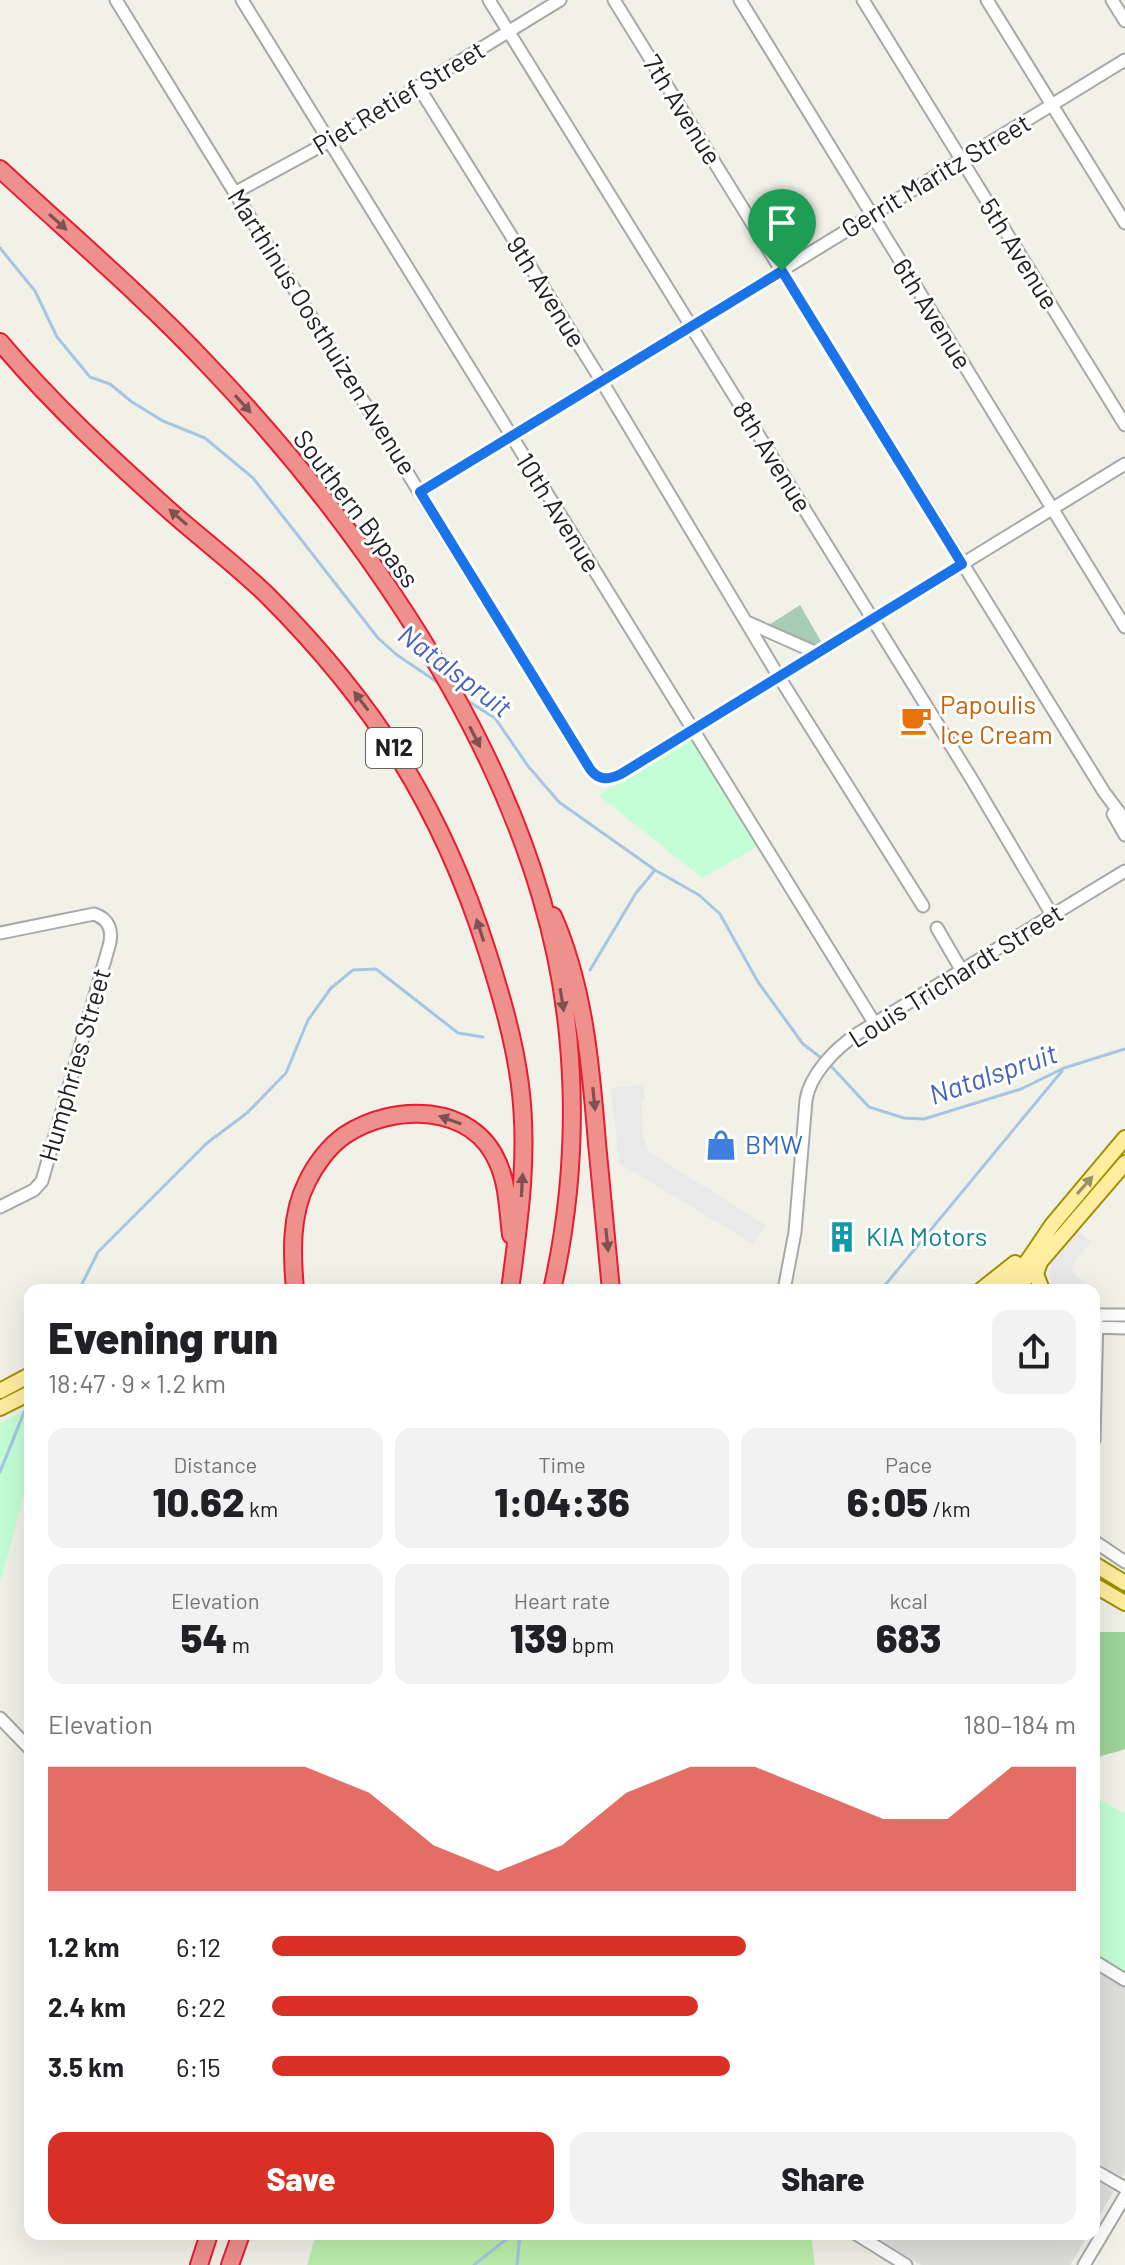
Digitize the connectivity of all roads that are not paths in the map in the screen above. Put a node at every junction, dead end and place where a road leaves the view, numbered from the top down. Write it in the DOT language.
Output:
graph roads {
  1 [pos="116,0"];
  2 [pos="242,0"];
  3 [pos="489,0"];
  4 [pos="560,0"];
  5 [pos="614,0"];
  6 [pos="740,0"];
  7 [pos="863,0"];
  8 [pos="987,0"];
  9 [pos="1112,0"];
  10 [pos="1125,21"];
  11 [pos="507,32"];
  12 [pos="1125,60"];
  13 [pos="418,86"];
  14 [pos="1052,105"];
  15 [pos="330,141"];
  16 [pos="961,161"];
  17 [pos="0,169"];
  18 [pos="236,192"];
  19 [pos="871,215"];
  20 [pos="1125,223"];
  21 [pos="782,271"];
  22 [pos="690,325"];
  23 [pos="0,342"];
  24 [pos="601,380"];
  25 [pos="1125,425"];
  26 [pos="510,436"];
  27 [pos="1125,464"];
  28 [pos="420,492"];
  29 [pos="1052,510"];
  30 [pos="962,564"];
  31 [pos="872,620"];
  32 [pos="747,622"];
  33 [pos="1125,627"];
  34 [pos="781,637"];
  35 [pos="817,653"];
  36 [pos="768,657"];
  37 [pos="779,677"];
  38 [pos="691,729"];
  39 [pos="1104,792"];
  40 [pos="1125,820"];
  41 [pos="1125,835"];
  42 [pos="531,863"];
  43 [pos="1125,871"];
  44 [pos="923,906"];
  45 [pos="1052,915"];
  46 [pos="937,928"];
  47 [pos="0,933"];
  48 [pos="962,971"];
  49 [pos="875,1024"];
  50 [pos="1125,1138"];
  51 [pos="1125,1163"];
  52 [pos="0,1207"];
  53 [pos="1052,1225"];
  54 [pos="1045,1255"];
  55 [pos="514,1257"];
  56 [pos="293,1284"];
  57 [pos="511,1284"];
  58 [pos="553,1284"];
  59 [pos="611,1284"];
  60 [pos="785,1284"];
  61 [pos="989,1284"];
  62 [pos="1008,1284"];
  63 [pos="1021,1284"];
  64 [pos="1040,1284"];
  65 [pos="1125,1315"];
  66 [pos="1100,1320"];
  67 [pos="1100,1322"];
  68 [pos="1125,1328"];
  69 [pos="24,1378"];
  70 [pos="0,1391"];
  71 [pos="24,1396"];
  72 [pos="0,1408"];
  73 [pos="1100,1546"];
  74 [pos="1125,1562"];
  75 [pos="1100,1568"];
  76 [pos="1125,1583"];
  77 [pos="1100,1588"];
  78 [pos="1125,1603"];
  79 [pos="0,1718"];
  80 [pos="24,1743"];
  81 [pos="1100,1965"];
  82 [pos="1125,1980"];
  83 [pos="1100,2173"];
  84 [pos="1125,2188"];
  85 [pos="1125,2196"];
  86 [pos="1100,2238"];
  87 [pos="207,2240"];
  88 [pos="239,2240"];
  89 [pos="866,2240"];
  90 [pos="1099,2240"];
  91 [pos="199,2265"];
  92 [pos="230,2265"];
  93 [pos="906,2265"];
  94 [pos="1084,2265"];
  1 -- 18 [label="street, Marthinus Oosthuizen Avenue"];
  2 -- 15 [label="street, 10th Avenue"];
  3 -- 11 [label="street, 8th Avenue"];
  4 -- 11 [label="street, Piet Retief Street"];
  5 -- 21 [label="street, 7th Avenue"];
  6 -- 19 [label="street, 6th Avenue"];
  7 -- 16 [label="street, 5th Avenue"];
  8 -- 14 [label="street"];
  9 -- 10 [label="street"];
  11 -- 13 [label="street, Piet Retief Street"];
  11 -- 22 [label="street, 8th Avenue"];
  12 -- 14 [label="street, Gerrit Maritz Street"];
  13 -- 15 [label="street, Piet Retief Street"];
  13 -- 24 [label="street, 9th Avenue"];
  14 -- 16 [label="street, Gerrit Maritz Street"];
  14 -- 20 [label="street"];
  15 -- 18 [label="street, Piet Retief Street"];
  15 -- 26 [label="street, 10th Avenue"];
  16 -- 19 [label="street, Gerrit Maritz Street"];
  16 -- 25 [label="street, 5th Avenue"];
  17 -- 42 [label="highway, Southern Bypass, one-way"];
  18 -- 28 [label="street, Marthinus Oosthuizen Avenue"];
  19 -- 21 [label="street, Gerrit Maritz Street"];
  19 -- 29 [label="street, 6th Avenue"];
  21 -- 22 [label="street, Gerrit Maritz Street"];
  21 -- 30 [label="street, 7th Avenue"];
  22 -- 24 [label="street, Gerrit Maritz Street"];
  22 -- 31 [label="street, 8th Avenue"];
  55 -- 23 [label="highway, N12, one-way"];
  24 -- 26 [label="street, Gerrit Maritz Street"];
  24 -- 32 [label="street, 9th Avenue"];
  26 -- 28 [label="street, Gerrit Maritz Street"];
  26 -- 38 [label="street, 10th Avenue"];
  27 -- 29 [label="street"];
  28 -- 38 [label="street, Marthinus Oosthuizen Avenue"];
  29 -- 30 [label="street"];
  29 -- 33 [label="street, 6th Avenue"];
  30 -- 31 [label="street"];
  30 -- 39 [label="street, 7th Avenue"];
  31 -- 35 [label="street"];
  31 -- 45 [label="street, 8th Avenue"];
  32 -- 34 [label="street"];
  32 -- 36 [label="street, 9th Avenue"];
  34 -- 35 [label="street"];
  34 -- 36 [label="street"];
  35 -- 37 [label="street"];
  36 -- 37 [label="street, 9th Avenue"];
  37 -- 38 [label="street"];
  37 -- 44 [label="street, 9th Avenue"];
  38 -- 49 [label="street, 10th Avenue"];
  39 -- 40 [label="street, 7th Avenue"];
  39 -- 41 [label="street, 7th Avenue"];
  42 -- 58 [label="highway, Southern Bypass, one-way"];
  42 -- 59 [label="highway, one-way"];
  43 -- 45 [label="street, Louis Trichardt Street"];
  45 -- 48 [label="street, Louis Trichardt Street"];
  46 -- 48 [label="street"];
  47 -- 52 [label="street, Humphries Street"];
  48 -- 49 [label="street, Louis Trichardt Street"];
  49 -- 60 [label="street, Louis Trichardt Street"];
  53 -- 50 [label="main road, one-way"];
  51 -- 54 [label="main road"];
  53 -- 61 [label="main road"];
  53 -- 62 [label="main road"];
  54 -- 63 [label="main road"];
  54 -- 64 [label="main road"];
  55 -- 56 [label="highway, one-way"];
  55 -- 57 [label="highway, N12"];
  65 -- 66 [label="street"];
  67 -- 68 [label="street"];
  69 -- 70 [label="main road"];
  71 -- 72 [label="main road"];
  73 -- 74 [label="street"];
  75 -- 76 [label="main road"];
  77 -- 78 [label="main road"];
  79 -- 80 [label="street"];
  81 -- 82 [label="street"];
  83 -- 84 [label="street"];
  85 -- 86 [label="street"];
  87 -- 91 [label="highway"];
  88 -- 92 [label="highway"];
  89 -- 93 [label="street"];
  90 -- 94 [label="street"];
}
